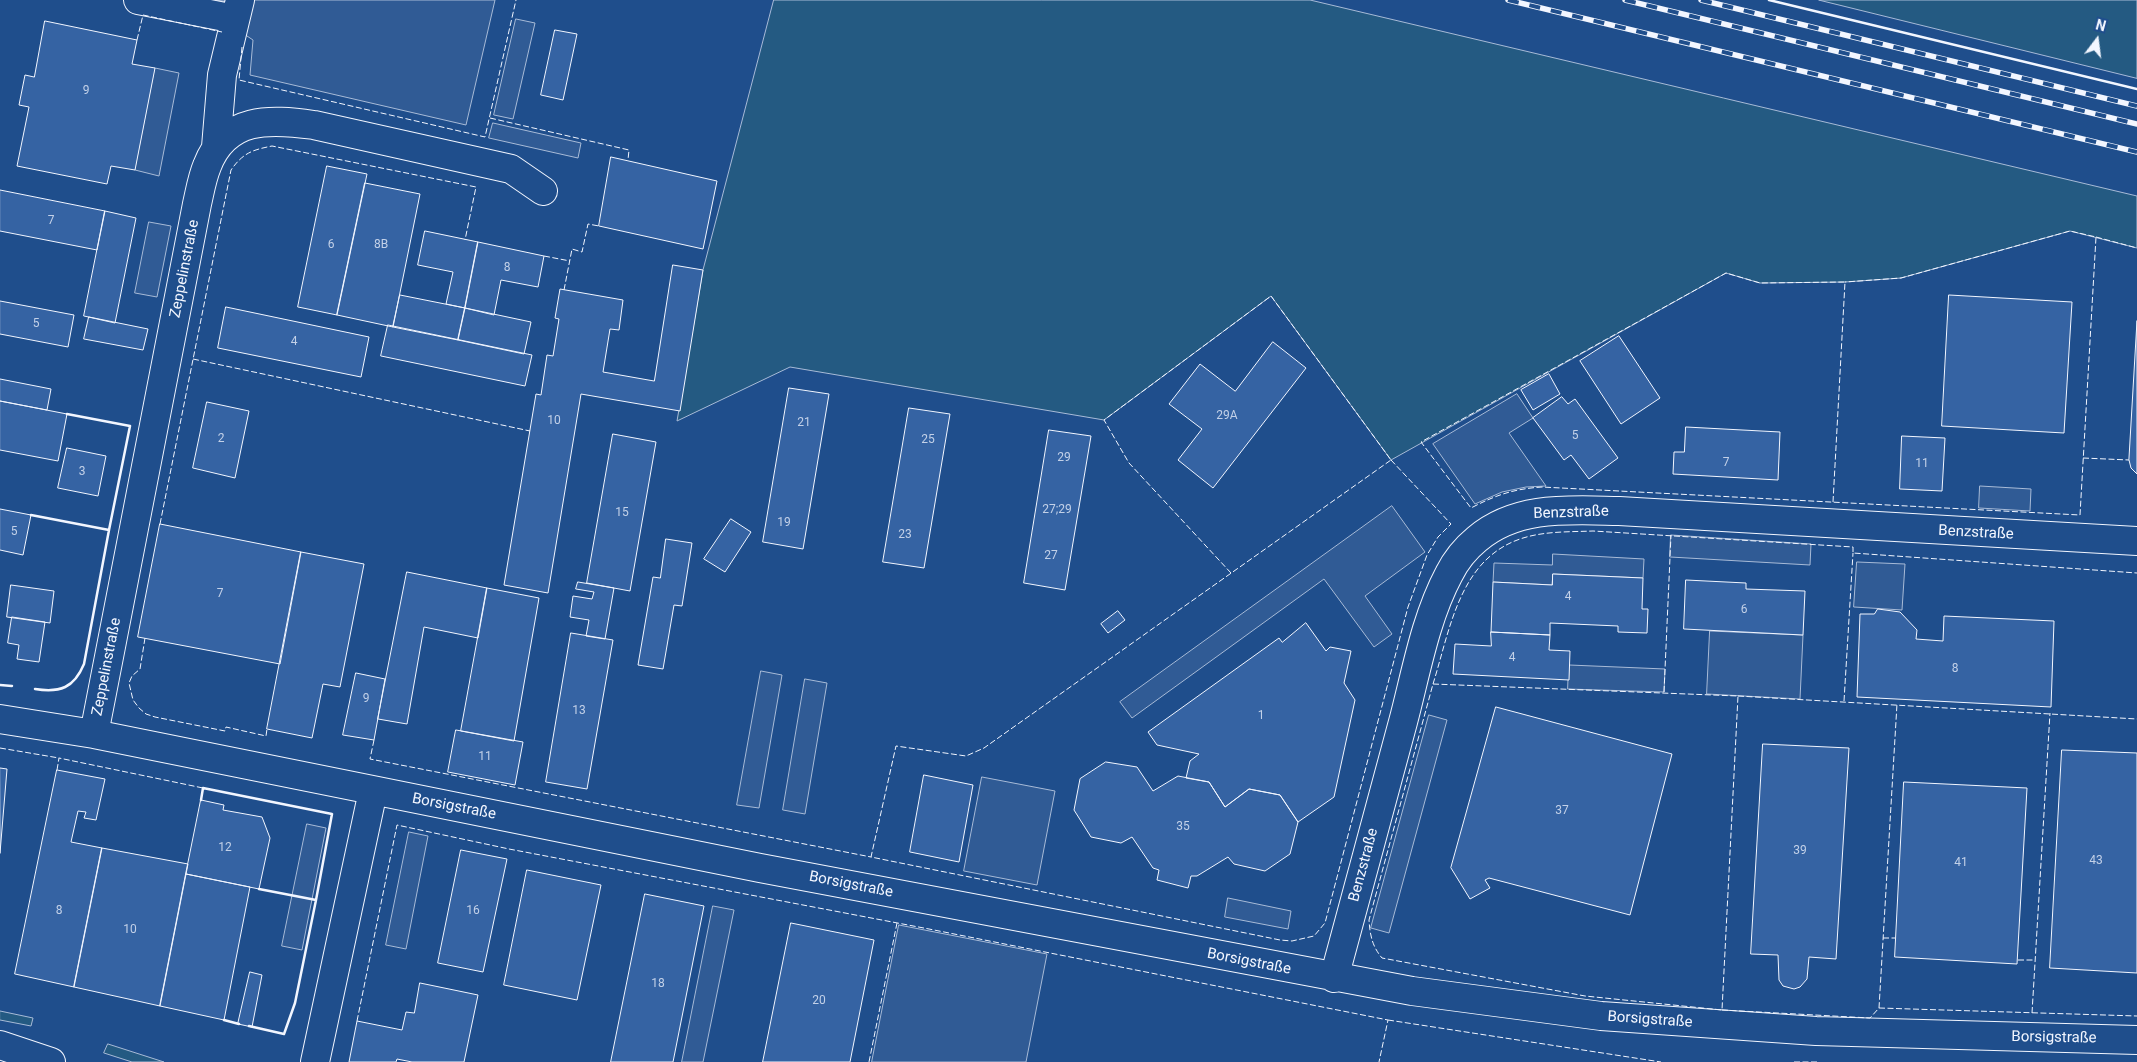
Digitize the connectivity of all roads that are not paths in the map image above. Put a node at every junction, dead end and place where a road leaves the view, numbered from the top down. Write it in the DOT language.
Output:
graph roads {
  1 [pos="138,0"];
  2 [pos="237,10"];
  3 [pos="216,147"];
  4 [pos="543,191"];
  5 [pos="2137,541"];
  6 [pos="0,719"];
  7 [pos="94,734"];
  8 [pos="373,791"];
  9 [pos="1334,978"];
  10 [pos="2137,1040"];
  11 [pos="0,1045"];
  12 [pos="51,1062"];
  13 [pos="315,1062"];
  1 -- 2 [label="street"];
  2 -- 3 [label="street"];
  3 -- 4 [label="street, Zeppelinstraße"];
  3 -- 7 [label="street, Zeppelinstraße"];
  5 -- 9 [label="street, Benzstraße"];
  6 -- 7 [label="street, Borsigstraße"];
  7 -- 8 [label="street, Borsigstraße"];
  8 -- 9 [label="street, Borsigstraße"];
  8 -- 13 [label="street"];
  9 -- 10 [label="street, Borsigstraße"];
  11 -- 12 [label="street"];
}
